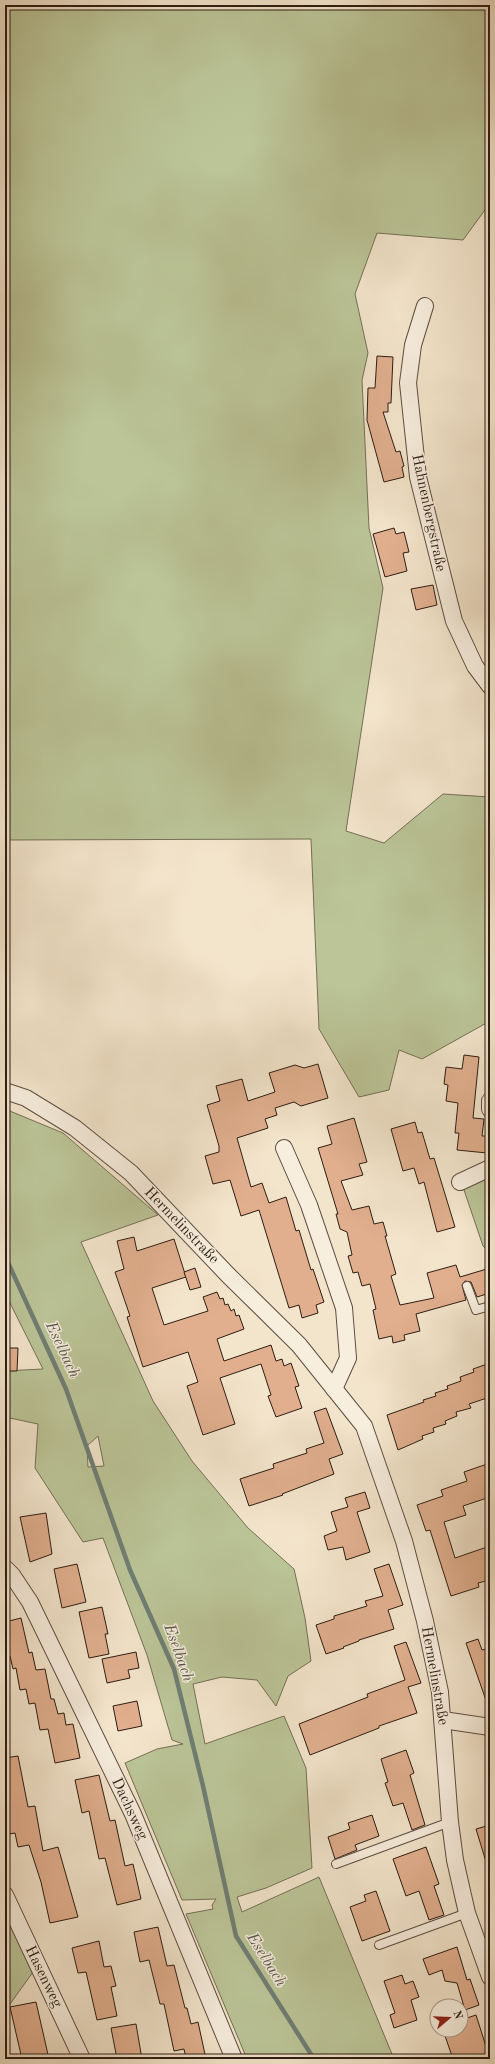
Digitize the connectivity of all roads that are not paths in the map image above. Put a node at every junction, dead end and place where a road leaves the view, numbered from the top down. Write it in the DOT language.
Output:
graph roads {
  1 [pos="425,306"];
  2 [pos="490,686"];
  3 [pos="5,1091"];
  4 [pos="490,1102"];
  5 [pos="490,1109"];
  6 [pos="284,1148"];
  7 [pos="490,1168"];
  8 [pos="460,1182"];
  9 [pos="467,1286"];
  10 [pos="490,1306"];
  11 [pos="334,1389"];
  12 [pos="5,1568"];
  13 [pos="443,1720"];
  14 [pos="490,1727"];
  15 [pos="450,1822"];
  16 [pos="336,1864"];
  17 [pos="5,1894"];
  18 [pos="467,1913"];
  19 [pos="379,1945"];
  20 [pos="490,1977"];
  21 [pos="82,2059"];
  22 [pos="234,2059"];
  1 -- 2 [label="street, Hahnenbergstraße"];
  3 -- 11 [label="street, Hermelinstraße"];
  4 -- 5 [label="street"];
  6 -- 11 [label="street"];
  7 -- 8 [label="street"];
  9 -- 10 [label="lane"];
  11 -- 13 [label="street, Hermelinstraße"];
  12 -- 22 [label="street, Dachsweg"];
  13 -- 14 [label="street"];
  13 -- 15 [label="street, Hermelinstraße"];
  15 -- 16 [label="lane"];
  15 -- 18 [label="street, Hermelinstraße"];
  17 -- 21 [label="street, Hasenweg"];
  18 -- 19 [label="lane"];
  18 -- 20 [label="street, Hermelinstraße"];
}
